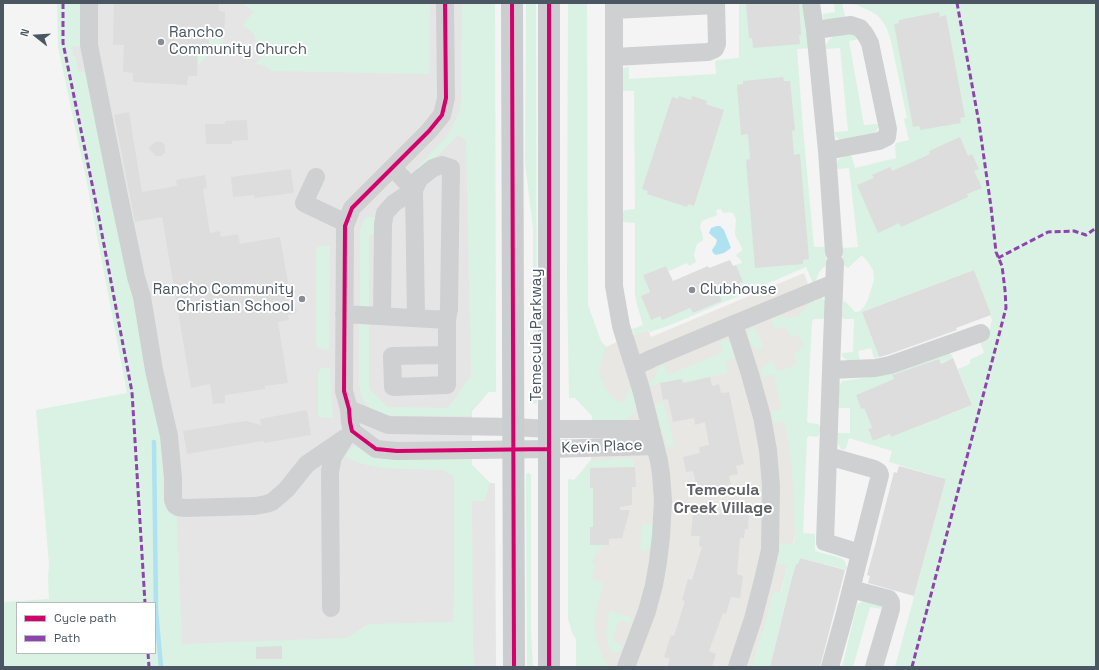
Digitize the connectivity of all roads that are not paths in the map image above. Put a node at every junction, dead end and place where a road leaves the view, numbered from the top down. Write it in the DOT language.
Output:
graph roads {
  1 [pos="89,3"];
  2 [pos="445,3"];
  3 [pos="512,3"];
  4 [pos="550,3"];
  5 [pos="811,3"];
  6 [pos="716,4"];
  7 [pos="614,7"];
  8 [pos="815,30"];
  9 [pos="614,57"];
  10 [pos="827,151"];
  11 [pos="393,168"];
  12 [pos="316,177"];
  13 [pos="414,190"];
  14 [pos="346,223"];
  15 [pos="834,283"];
  16 [pos="344,314"];
  17 [pos="382,316"];
  18 [pos="416,318"];
  19 [pos="447,320"];
  20 [pos="734,324"];
  21 [pos="981,333"];
  22 [pos="447,355"];
  23 [pos="634,367"];
  24 [pos="831,370"];
  25 [pos="349,409"];
  26 [pos="366,416"];
  27 [pos="513,426"];
  28 [pos="348,435"];
  29 [pos="653,438"];
  30 [pos="549,439"];
  31 [pos="513,449"];
  32 [pos="828,456"];
  33 [pos="860,553"];
  34 [pos="851,589"];
  35 [pos="331,608"];
  36 [pos="514,667"];
  37 [pos="549,667"];
  38 [pos="626,667"];
  39 [pos="738,667"];
  40 [pos="830,667"];
  41 [pos="874,667"];
  1 -- 28 [label="street"];
  2 -- 11 [label="street"];
  3 -- 27 [label="main road, Temecula Parkway"];
  4 -- 30 [label="main road, Temecula Parkway"];
  5 -- 8 [label="street"];
  6 -- 7 [label="street"];
  6 -- 9 [label="street"];
  7 -- 9 [label="street"];
  8 -- 10 [label="street"];
  8 -- 10 [label="street"];
  9 -- 23 [label="street"];
  10 -- 15 [label="street"];
  11 -- 13 [label="street"];
  11 -- 14 [label="street"];
  12 -- 14 [label="street"];
  13 -- 17 [label="street"];
  13 -- 18 [label="street"];
  13 -- 19 [label="street"];
  14 -- 16 [label="street"];
  15 -- 20 [label="street"];
  15 -- 24 [label="street"];
  16 -- 17 [label="street"];
  16 -- 25 [label="street"];
  17 -- 18 [label="street"];
  18 -- 19 [label="street"];
  19 -- 22 [label="street"];
  20 -- 23 [label="street"];
  20 -- 39 [label="street"];
  21 -- 24 [label="street"];
  23 -- 29 [label="street"];
  24 -- 32 [label="street"];
  25 -- 26 [label="street"];
  25 -- 28 [label="street"];
  26 -- 27 [label="street"];
  26 -- 28 [label="street"];
  27 -- 30 [label="street"];
  27 -- 31 [label="main road, Temecula Parkway"];
  28 -- 31 [label="street"];
  28 -- 35 [label="street"];
  29 -- 30 [label="street, Kevin Place"];
  29 -- 38 [label="street"];
  30 -- 31 [label="street"];
  30 -- 37 [label="main road, Temecula Parkway"];
  31 -- 36 [label="main road, Temecula Parkway"];
  32 -- 33 [label="street"];
  32 -- 33 [label="street"];
  33 -- 34 [label="street"];
  34 -- 40 [label="street"];
  34 -- 41 [label="street"];
}
